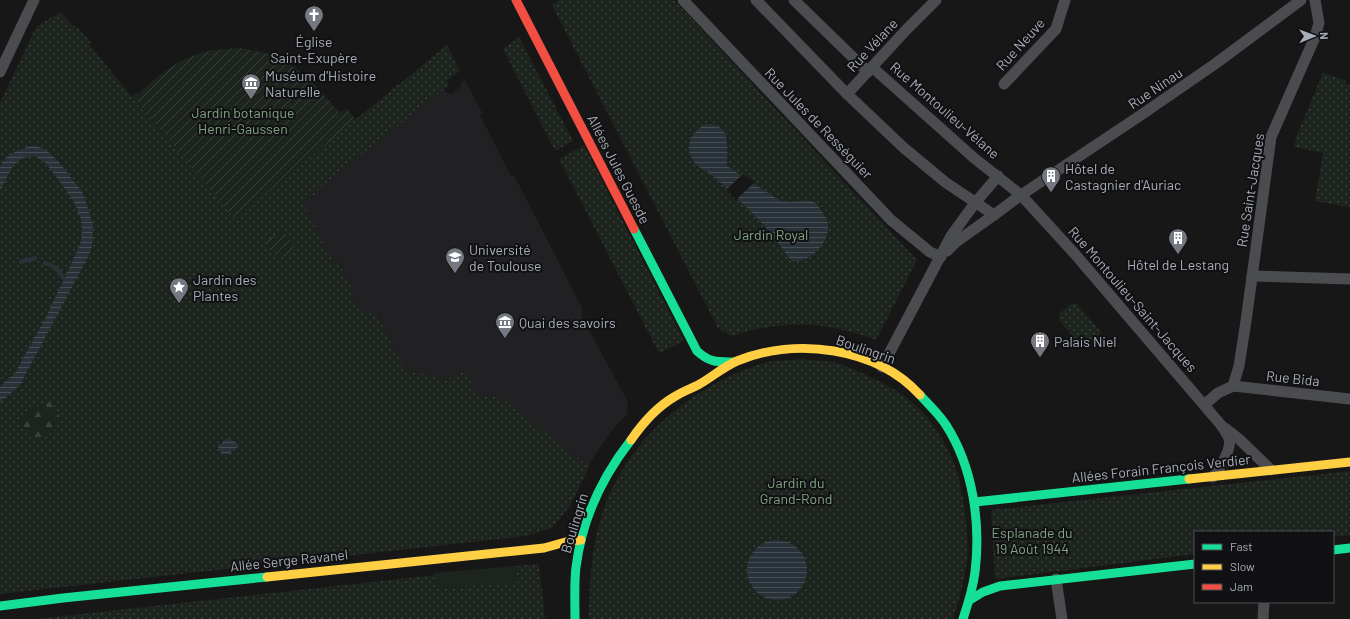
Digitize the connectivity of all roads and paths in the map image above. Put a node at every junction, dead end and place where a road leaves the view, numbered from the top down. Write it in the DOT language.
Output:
graph roads {
  1 [pos="34,0"];
  2 [pos="683,0"];
  3 [pos="756,0"];
  4 [pos="794,0"];
  5 [pos="936,0"];
  6 [pos="1066,0"];
  7 [pos="1301,0"];
  8 [pos="1315,0"];
  9 [pos="519,1"];
  10 [pos="870,69"];
  11 [pos="0,72"];
  12 [pos="1004,84"];
  13 [pos="847,94"];
  14 [pos="998,176"];
  15 [pos="1021,194"];
  16 [pos="975,203"];
  17 [pos="994,215"];
  18 [pos="941,257"];
  19 [pos="1252,276"];
  20 [pos="1350,279"];
  21 [pos="697,351"];
  22 [pos="734,362"];
  23 [pos="697,365"];
  24 [pos="882,366"];
  25 [pos="690,380"];
  26 [pos="1233,386"];
  27 [pos="683,391"];
  28 [pos="1350,399"];
  29 [pos="1204,405"];
  30 [pos="1221,425"];
  31 [pos="1350,462"];
  32 [pos="1271,470"];
  33 [pos="1213,477"];
  34 [pos="974,502"];
  35 [pos="581,540"];
  36 [pos="1350,548"];
  37 [pos="1334,550"];
  38 [pos="1194,564"];
  39 [pos="1056,579"];
  40 [pos="970,600"];
  41 [pos="1264,603"];
  42 [pos="0,606"];
  43 [pos="575,619"];
  44 [pos="963,619"];
  45 [pos="1062,619"];
  46 [pos="1263,619"];
  1 -- 11 [label="street"];
  2 -- 18 [label="street, Rue Jules de Rességuier"];
  3 -- 13 [label="street"];
  4 -- 10 [label="street, Rue Montoulieu-Vélane"];
  5 -- 10 [label="street, Rue Vélane"];
  6 -- 12 [label="street, Rue Neuve"];
  7 -- 15 [label="street, Rue Ninau"];
  8 -- 19 [label="street, Rue Saint-Jacques"];
  9 -- 21 [label="main road, Allées Jules Guesde"];
  10 -- 13 [label="street, Rue Vélane"];
  10 -- 14 [label="street, Rue Montoulieu-Vélane"];
  13 -- 16 [label="street"];
  14 -- 15 [label="street, Rue Montoulieu-Vélane"];
  14 -- 16 [label="street"];
  15 -- 17 [label="street, Rue Ninau"];
  15 -- 29 [label="street, Rue Montoulieu-Saint-Jacques"];
  16 -- 17 [label="street"];
  16 -- 18 [label="street"];
  17 -- 18 [label="street, Rue Ninau"];
  18 -- 24 [label="street"];
  19 -- 20 [label="street"];
  19 -- 26 [label="street, Rue Saint-Jacques"];
  21 -- 22 [label="main road, Allées Jules Guesde"];
  21 -- 23 [label="main road, Allées Jules Guesde"];
  22 -- 24 [label="main road, Boulingrin"];
  22 -- 27 [label="main road, Boulingrin"];
  24 -- 34 [label="main road, Boulingrin"];
  25 -- 27 [label="main road"];
  26 -- 28 [label="street, Rue Bida"];
  26 -- 29 [label="street"];
  27 -- 35 [label="main road, Boulingrin"];
  29 -- 30 [label="street, Rue Montoulieu-Saint-Jacques"];
  30 -- 32 [label="street, Rue Montoulieu-Saint-Jacques"];
  30 -- 33 [label="street, Rue Montoulieu-Saint-Jacques"];
  31 -- 32 [label="main road, Allées Forain François Verdier"];
  32 -- 33 [label="main road, Allées Forain François Verdier"];
  33 -- 34 [label="main road, Allées Forain François Verdier"];
  34 -- 40 [label="main road, Boulingrin"];
  35 -- 42 [label="main road, Allée Serge Ravanel"];
  35 -- 43 [label="main road, Boulingrin"];
  36 -- 37 [label="main road"];
  38 -- 39 [label="main road"];
  39 -- 40 [label="main road"];
  39 -- 45 [label="street"];
  40 -- 44 [label="main road, Boulingrin"];
  41 -- 46 [label="street"];
}
